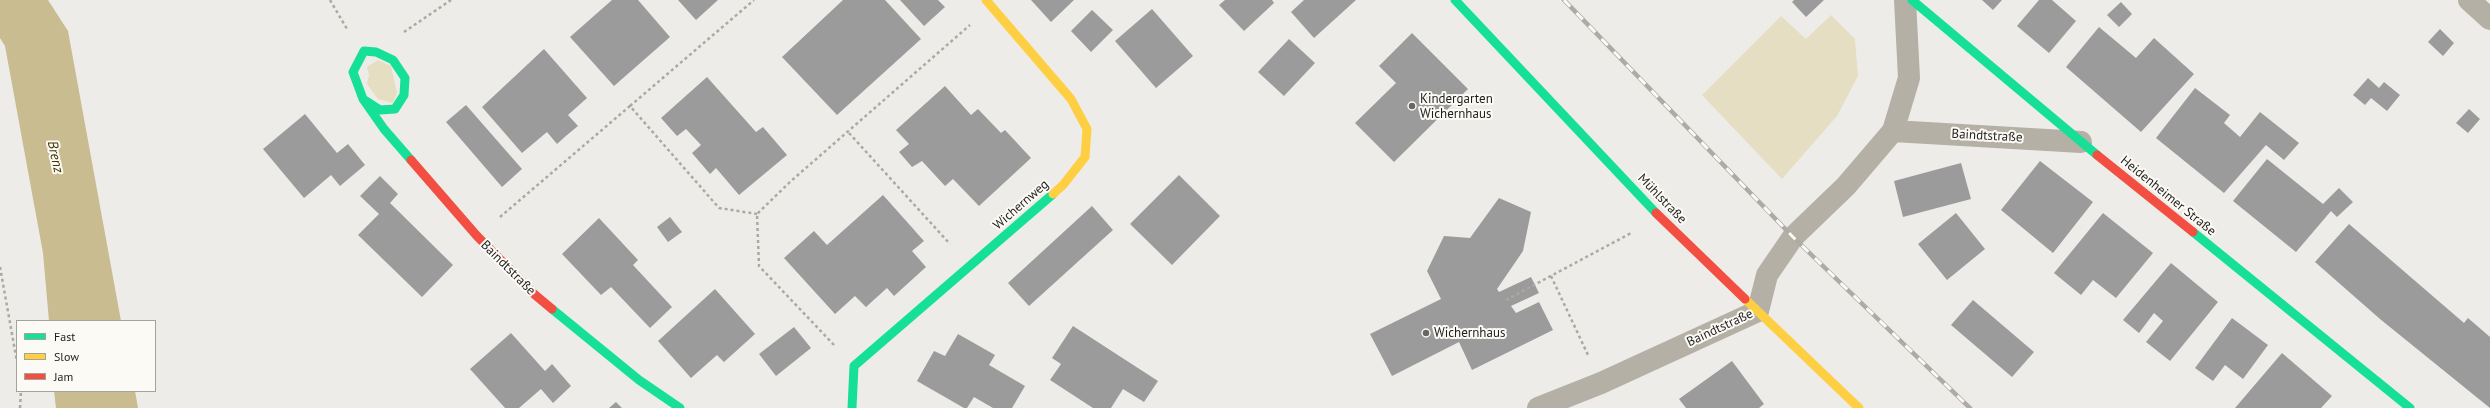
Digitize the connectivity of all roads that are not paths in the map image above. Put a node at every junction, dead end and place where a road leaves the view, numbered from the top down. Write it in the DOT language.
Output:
graph roads {
  1 [pos="1455,0"];
  2 [pos="1905,0"];
  3 [pos="1912,0"];
  4 [pos="2469,0"];
  5 [pos="988,3"];
  6 [pos="2490,19"];
  7 [pos="363,99"];
  8 [pos="1893,131"];
  9 [pos="2081,142"];
  10 [pos="1758,310"];
  11 [pos="680,408"];
  12 [pos="852,408"];
  13 [pos="1538,408"];
  14 [pos="1859,408"];
  15 [pos="2410,408"];
  1 -- 10 [label="street, Mühlstraße"];
  2 -- 8 [label="street, Baindtstraße"];
  3 -- 9 [label="street, Heidenheimer Straße"];
  4 -- 6 [label="street"];
  5 -- 12 [label="street, Wichernweg"];
  7 -- 7 [label="street, Baindtstraße"];
  7 -- 11 [label="street, Baindtstraße"];
  8 -- 9 [label="street, Baindtstraße"];
  8 -- 10 [label="street, Baindtstraße"];
  9 -- 15 [label="street, Heidenheimer Straße"];
  10 -- 13 [label="street, Baindtstraße"];
  10 -- 14 [label="street, Mühlstraße"];
}
